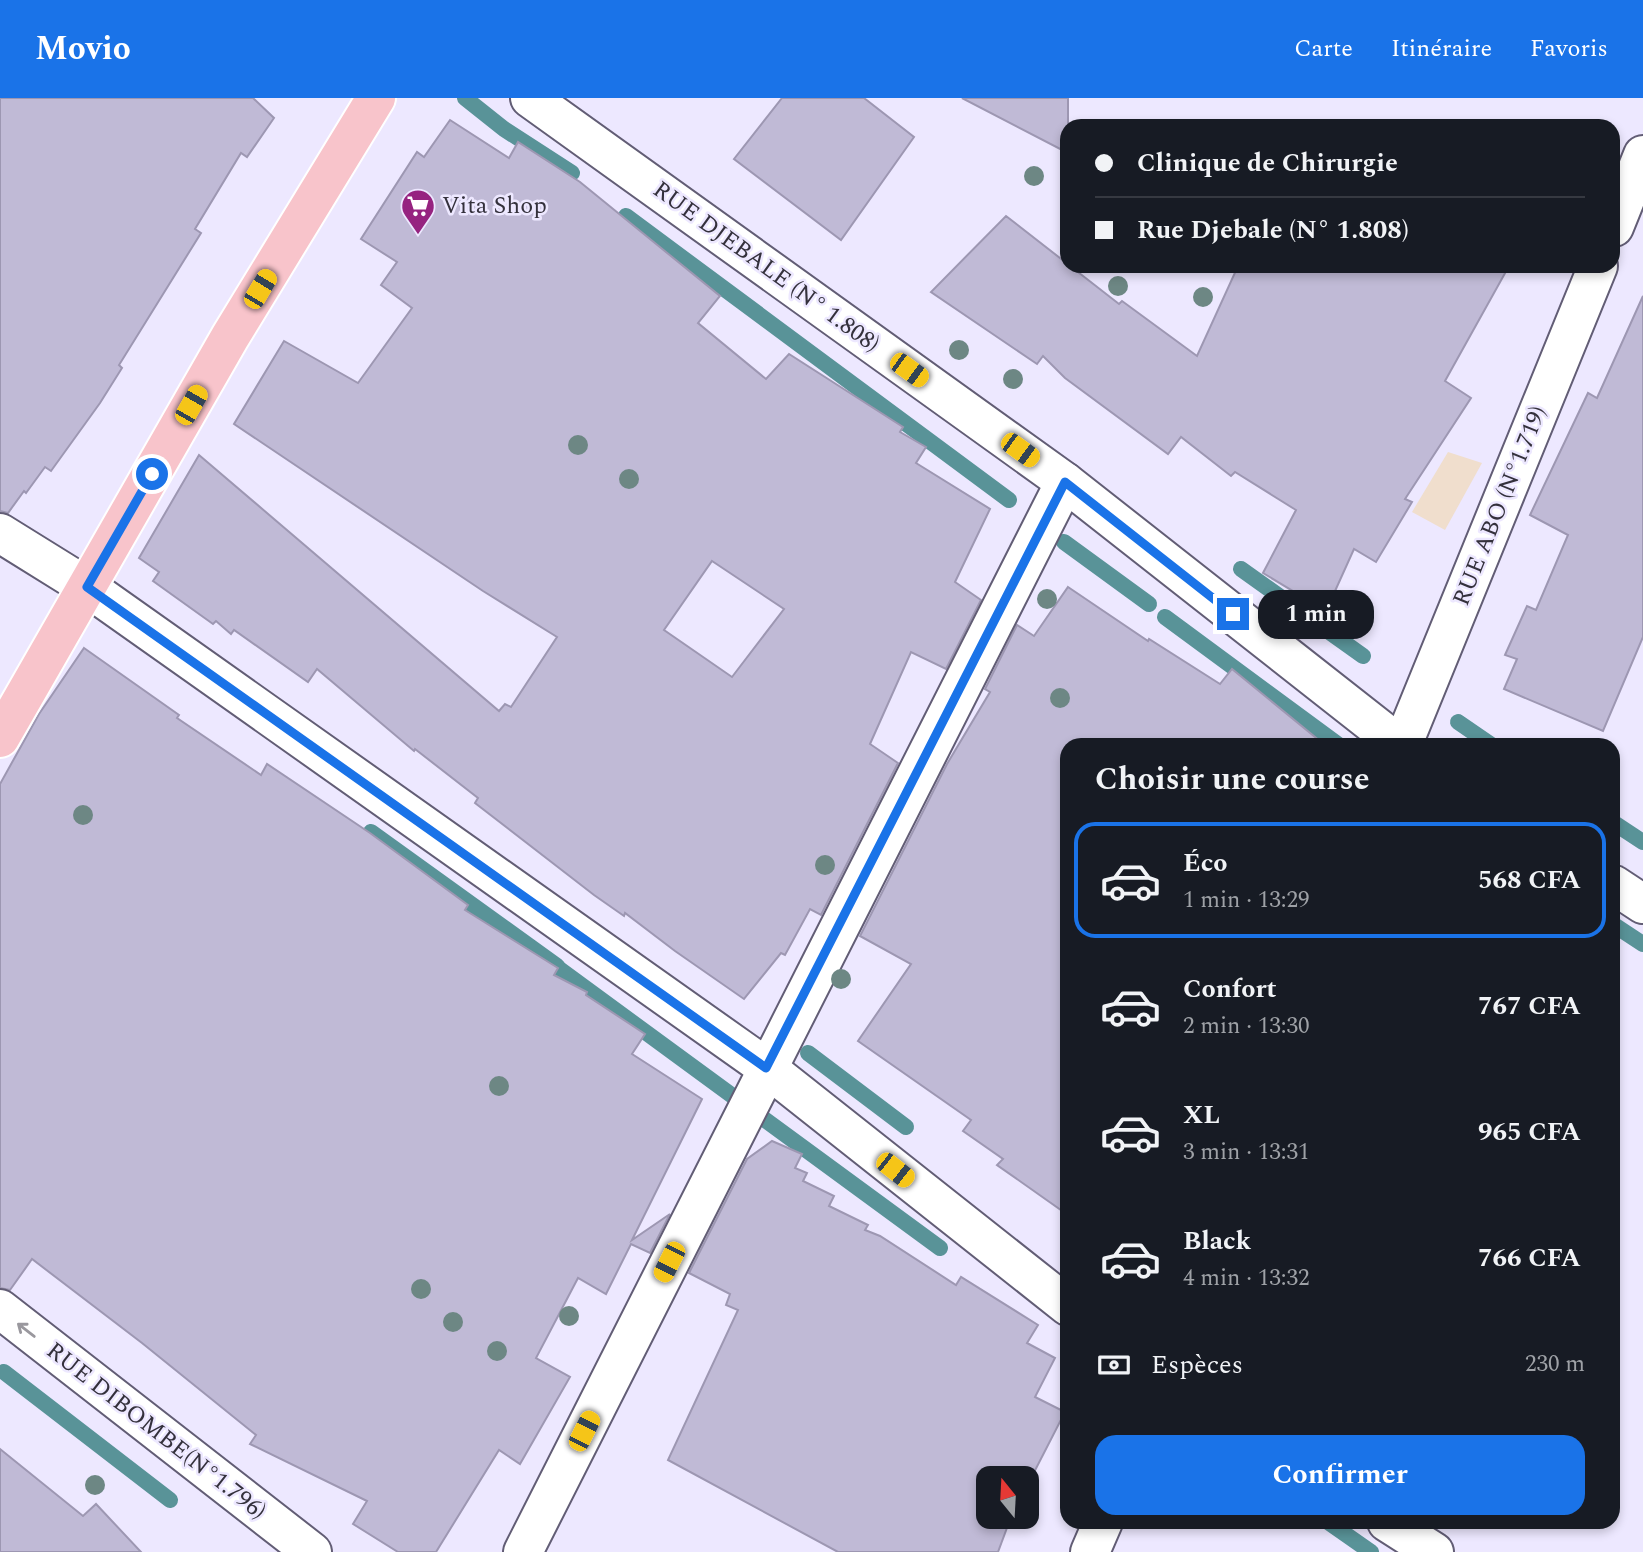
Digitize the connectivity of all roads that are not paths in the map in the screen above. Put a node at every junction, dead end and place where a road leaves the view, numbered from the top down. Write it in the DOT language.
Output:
graph roads {
  1 [pos="376,98"];
  2 [pos="530,98"];
  3 [pos="1643,155"];
  4 [pos="1620,212"];
  5 [pos="1595,273"];
  6 [pos="1065,482"];
  7 [pos="0,533"];
  8 [pos="87,587"];
  9 [pos="0,738"];
  10 [pos="1392,738"];
  11 [pos="1405,738"];
  12 [pos="1620,889"];
  13 [pos="1643,904"];
  14 [pos="766,1068"];
  15 [pos="1060,1300"];
  16 [pos="0,1309"];
  17 [pos="1099,1529"];
  18 [pos="1398,1529"];
  19 [pos="312,1552"];
  20 [pos="523,1552"];
  21 [pos="1090,1552"];
  22 [pos="1434,1552"];
  1 -- 8 [label="main road"];
  2 -- 6 [label="street, RUE DJEBALE (N° 1.808)"];
  3 -- 4 [label="street"];
  5 -- 11 [label="street, RUE ABO (N°1.719)"];
  6 -- 10 [label="street, RUE DJEBALE (N° 1.808)"];
  6 -- 14 [label="street"];
  7 -- 8 [label="street"];
  8 -- 9 [label="main road"];
  8 -- 14 [label="street"];
  12 -- 13 [label="street"];
  14 -- 15 [label="street"];
  14 -- 20 [label="street"];
  19 -- 16 [label="street, RUE DIBOMBE(N°1.796), one-way"];
  17 -- 21 [label="street"];
  18 -- 22 [label="street"];
}
